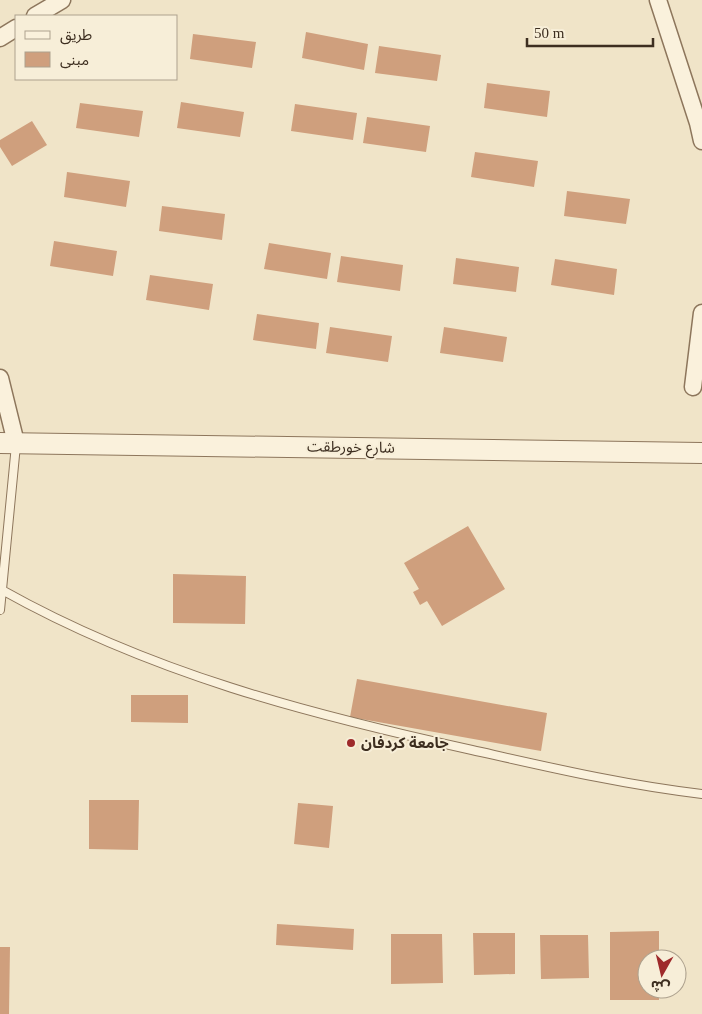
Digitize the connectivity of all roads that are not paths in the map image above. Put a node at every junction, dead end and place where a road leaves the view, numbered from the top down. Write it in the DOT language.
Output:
graph roads {
  1 [pos="62,0"];
  2 [pos="658,0"];
  3 [pos="37,15"];
  4 [pos="15,29"];
  5 [pos="0,38"];
  6 [pos="702,141"];
  7 [pos="702,314"];
  8 [pos="0,378"];
  9 [pos="693,387"];
  10 [pos="8,443"];
  11 [pos="702,453"];
  12 [pos="2,590"];
  13 [pos="0,610"];
  14 [pos="702,794"];
  1 -- 3 [label="street"];
  2 -- 6 [label="street"];
  4 -- 5 [label="street"];
  7 -- 9 [label="street"];
  8 -- 10 [label="street"];
  10 -- 11 [label="street, شارع خورطقت"];
  10 -- 12 [label="lane"];
  12 -- 13 [label="lane"];
  12 -- 14 [label="lane"];
}
